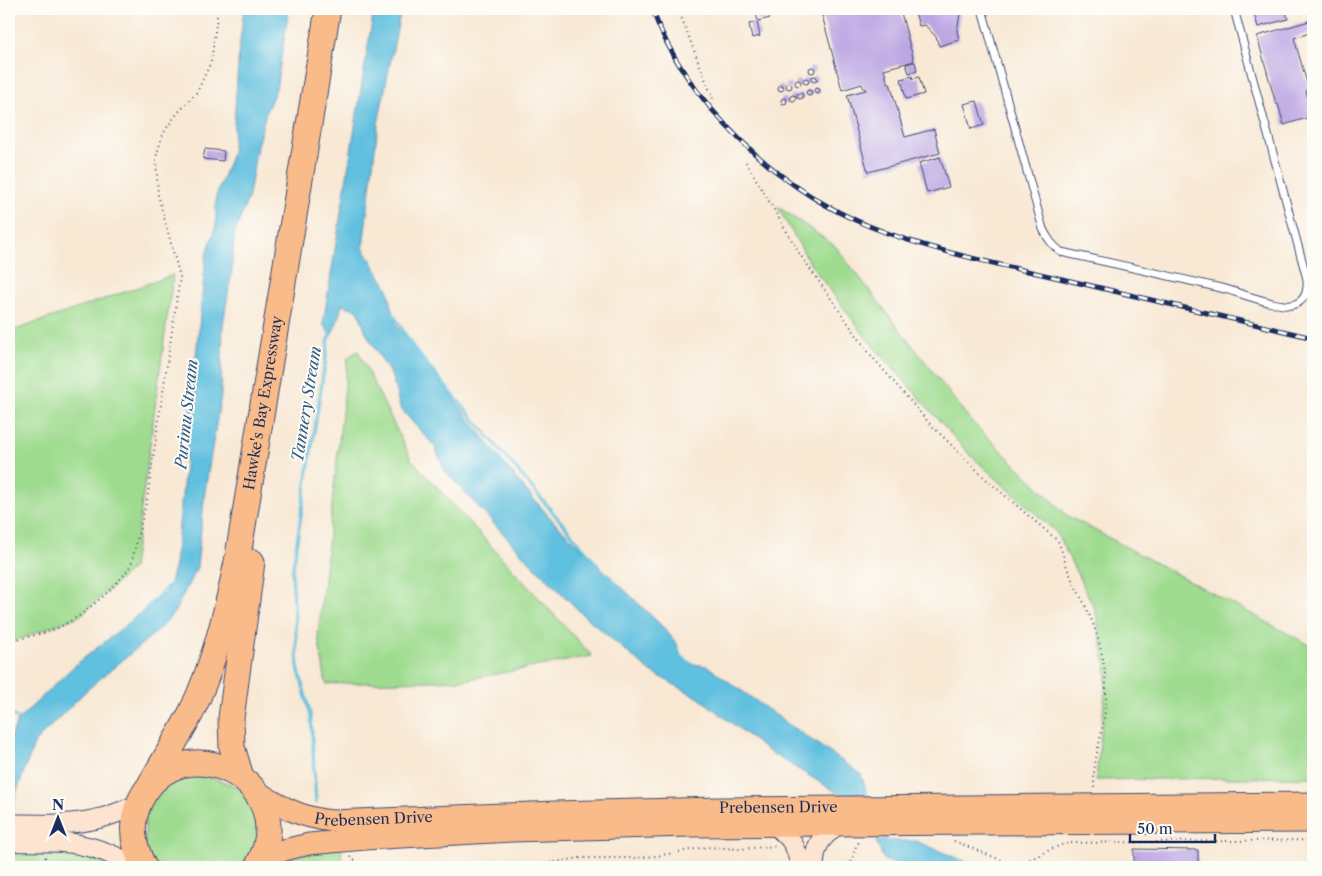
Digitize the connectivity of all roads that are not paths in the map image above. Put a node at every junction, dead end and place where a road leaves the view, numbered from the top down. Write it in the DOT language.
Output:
graph roads {
  1 [pos="328,9"];
  2 [pos="340,9"];
  3 [pos="982,9"];
  4 [pos="1234,9"];
  5 [pos="246,782"];
  6 [pos="151,783"];
  7 [pos="1313,803"];
  8 [pos="138,805"];
  9 [pos="1313,822"];
  10 [pos="9,824"];
  11 [pos="838,824"];
  12 [pos="774,825"];
  13 [pos="9,842"];
  14 [pos="259,864"];
  15 [pos="136,867"];
  16 [pos="144,867"];
  17 [pos="799,867"];
  18 [pos="814,867"];
  1 -- 6 [label="highway, Hawke's Bay Expressway"];
  2 -- 5 [label="highway, Hawke's Bay Expressway"];
  3 -- 4 [label="lane"];
  5 -- 6 [label="highway"];
  5 -- 7 [label="main road, Prebensen Drive"];
  5 -- 14 [label="highway, Hawke's Bay Expressway"];
  6 -- 8 [label="highway, Hawke's Bay Expressway"];
  8 -- 10 [label="main road"];
  8 -- 16 [label="highway, Hawke's Bay Expressway"];
  9 -- 11 [label="main road, Prebensen Drive"];
  11 -- 12 [label="main road, Prebensen Drive"];
  11 -- 18 [label="main road"];
  12 -- 14 [label="main road, Prebensen Drive"];
  12 -- 17 [label="main road"];
  13 -- 15 [label="main road"];
}
